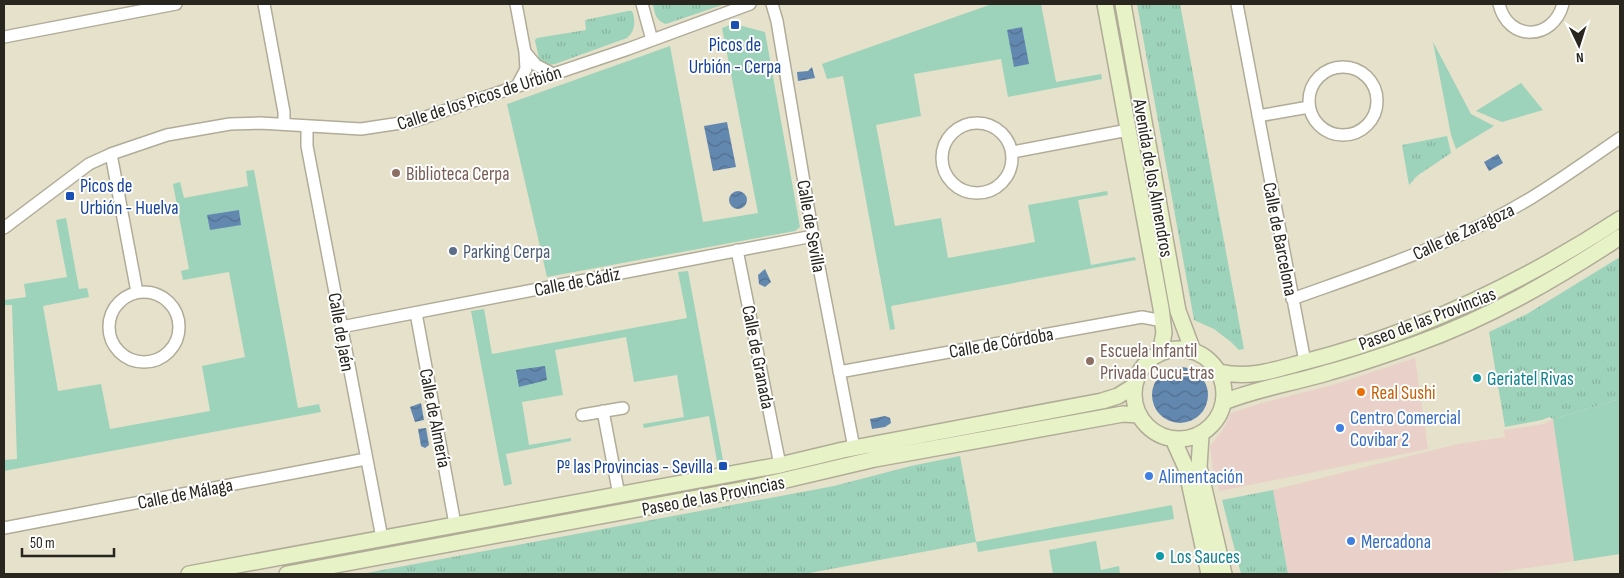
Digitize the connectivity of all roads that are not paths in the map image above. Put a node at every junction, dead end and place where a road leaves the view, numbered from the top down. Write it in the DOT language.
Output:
graph roads {
  1 [pos="176,4"];
  2 [pos="264,4"];
  3 [pos="516,4"];
  4 [pos="642,4"];
  5 [pos="750,4"];
  6 [pos="772,4"];
  7 [pos="1106,4"];
  8 [pos="1123,4"];
  9 [pos="1237,4"];
  10 [pos="1498,4"];
  11 [pos="1563,4"];
  12 [pos="4,37"];
  13 [pos="652,40"];
  14 [pos="525,52"];
  15 [pos="553,74"];
  16 [pos="517,86"];
  17 [pos="1309,107"];
  18 [pos="1258,116"];
  19 [pos="284,124"];
  20 [pos="307,126"];
  21 [pos="1128,130"];
  22 [pos="1620,138"];
  23 [pos="1013,152"];
  24 [pos="111,154"];
  25 [pos="1620,219"];
  26 [pos="4,228"];
  27 [pos="813,236"];
  28 [pos="1620,237"];
  29 [pos="737,250"];
  30 [pos="138,292"];
  31 [pos="1292,299"];
  32 [pos="416,313"];
  33 [pos="1163,321"];
  34 [pos="341,327"];
  35 [pos="1193,351"];
  36 [pos="1160,353"];
  37 [pos="1305,362"];
  38 [pos="839,372"];
  39 [pos="1219,372"];
  40 [pos="1134,386"];
  41 [pos="1224,402"];
  42 [pos="623,408"];
  43 [pos="603,411"];
  44 [pos="582,415"];
  45 [pos="1139,415"];
  46 [pos="1201,434"];
  47 [pos="1173,439"];
  48 [pos="854,448"];
  49 [pos="366,459"];
  50 [pos="780,465"];
  51 [pos="619,495"];
  52 [pos="455,524"];
  53 [pos="4,528"];
  54 [pos="382,538"];
  55 [pos="189,574"];
  56 [pos="287,574"];
  57 [pos="1209,574"];
  58 [pos="1224,574"];
  1 -- 12 [label="street"];
  2 -- 19 [label="street"];
  3 -- 14 [label="street"];
  4 -- 13 [label="street"];
  5 -- 13 [label="street, Calle de los Picos de Urbión"];
  6 -- 27 [label="street, Calle de Sevilla"];
  7 -- 21 [label="street, Avenida de los Almendros"];
  8 -- 35 [label="street, Avenida de los Almendros"];
  9 -- 18 [label="street, Calle de Barcelona"];
  10 -- 11 [label="street"];
  13 -- 15 [label="street, Calle de los Picos de Urbión"];
  14 -- 15 [label="street"];
  14 -- 16 [label="street"];
  15 -- 16 [label="street, Calle de los Picos de Urbión"];
  16 -- 20 [label="street, Calle de los Picos de Urbión"];
  17 -- 17 [label="street"];
  17 -- 18 [label="street"];
  18 -- 31 [label="street, Calle de Barcelona"];
  19 -- 20 [label="street, Calle de los Picos de Urbión"];
  19 -- 24 [label="street, Calle de los Picos de Urbión"];
  20 -- 34 [label="street, Calle de Jaén"];
  21 -- 23 [label="street, Avenida de los Almendros"];
  21 -- 33 [label="street, Avenida de los Almendros"];
  22 -- 31 [label="street, Calle de Zaragoza"];
  23 -- 23 [label="street"];
  24 -- 26 [label="street, Calle de los Picos de Urbión"];
  24 -- 30 [label="street"];
  25 -- 37 [label="street, Paseo de las Provincias"];
  27 -- 29 [label="street, Calle de Cádiz"];
  27 -- 38 [label="street, Calle de Sevilla"];
  28 -- 41 [label="street, Paseo de las Provincias"];
  29 -- 32 [label="street, Calle de Cádiz"];
  29 -- 50 [label="street, Calle de Granada"];
  30 -- 30 [label="street"];
  31 -- 37 [label="street, Calle de Barcelona"];
  32 -- 34 [label="street, Calle de Cádiz"];
  32 -- 52 [label="street, Calle de Almería"];
  33 -- 36 [label="street, Avenida de los Almendros"];
  33 -- 38 [label="street, Calle de Córdoba"];
  34 -- 49 [label="street, Calle de Jaén"];
  35 -- 36 [label="street"];
  35 -- 39 [label="street"];
  36 -- 40 [label="street"];
  37 -- 39 [label="street, Paseo de las Provincias"];
  38 -- 48 [label="street, Calle de Sevilla"];
  39 -- 41 [label="street"];
  40 -- 45 [label="street"];
  40 -- 48 [label="street, Paseo de las Provincias"];
  41 -- 46 [label="street"];
  42 -- 43 [label="street"];
  43 -- 44 [label="street"];
  43 -- 51 [label="street, Paseo de las Provincias"];
  45 -- 47 [label="street"];
  45 -- 56 [label="street, Paseo de las Provincias"];
  46 -- 47 [label="street"];
  46 -- 58 [label="street"];
  47 -- 57 [label="street"];
  48 -- 50 [label="street, Paseo de las Provincias"];
  49 -- 53 [label="street, Calle de Málaga"];
  49 -- 54 [label="street, Calle de Jaén"];
  50 -- 51 [label="street, Paseo de las Provincias"];
  51 -- 52 [label="street, Paseo de las Provincias"];
  52 -- 54 [label="street, Paseo de las Provincias"];
  54 -- 55 [label="street, Paseo de las Provincias"];
}
